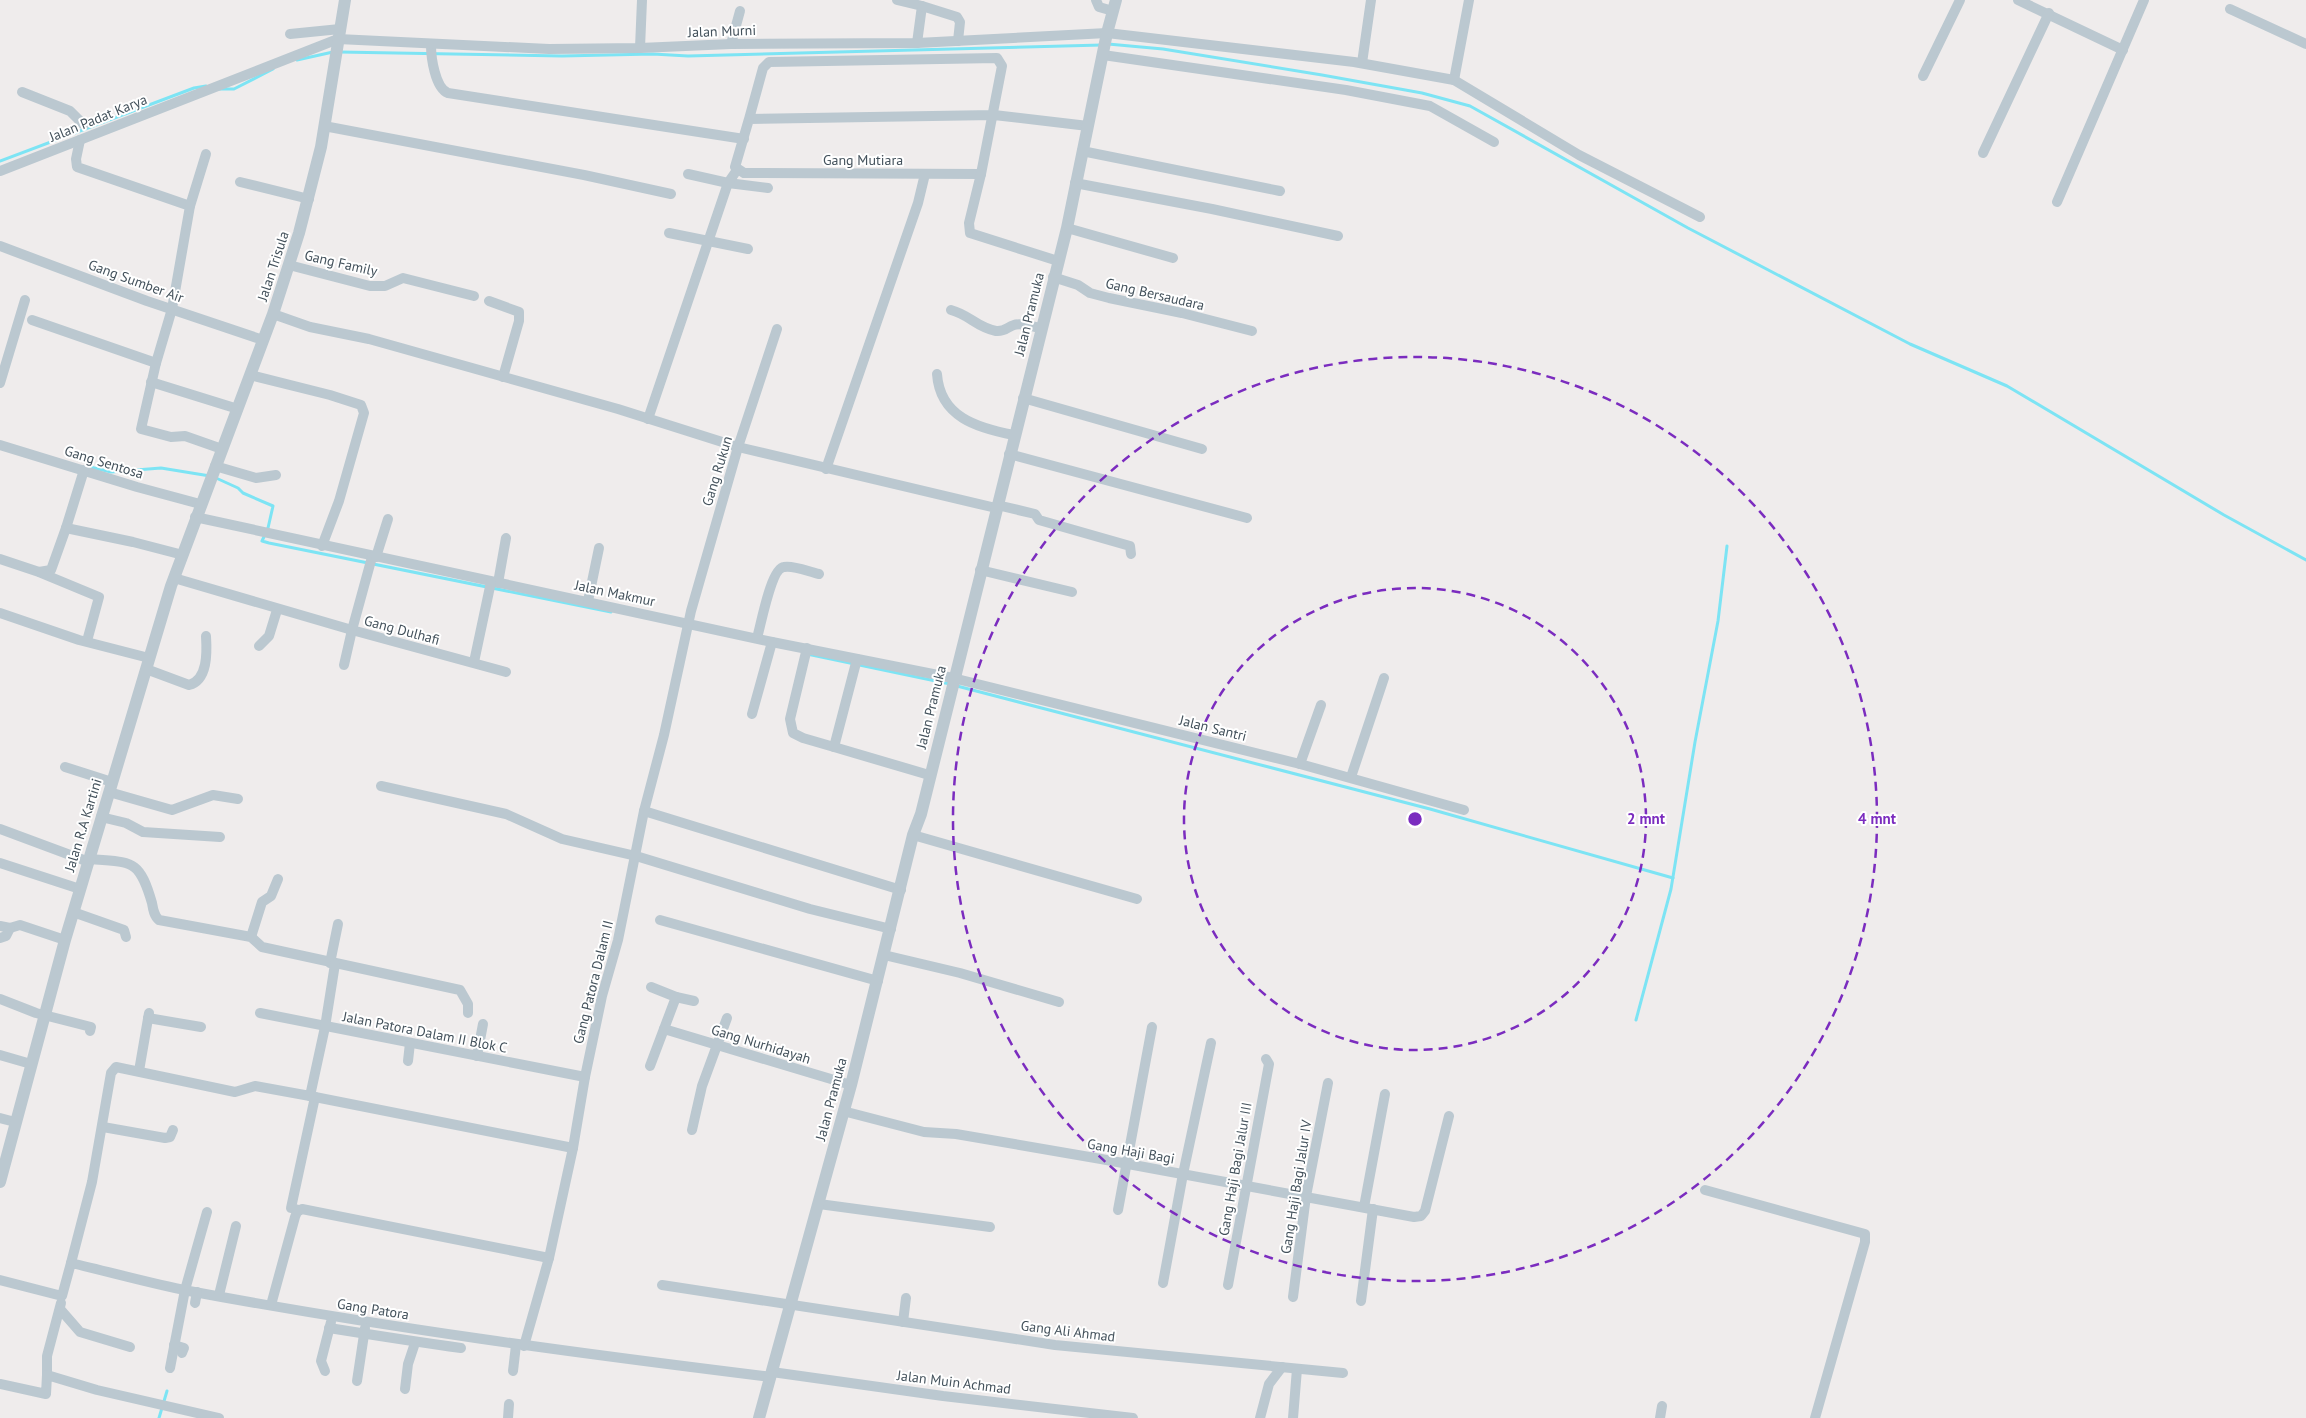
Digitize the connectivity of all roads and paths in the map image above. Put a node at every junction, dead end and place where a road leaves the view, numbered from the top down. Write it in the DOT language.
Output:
graph roads {
  1 [pos="345,0"];
  2 [pos="642,0"];
  3 [pos="897,0"];
  4 [pos="1096,0"];
  5 [pos="1371,0"];
  6 [pos="1469,0"];
  7 [pos="1960,0"];
  8 [pos="2018,0"];
  9 [pos="2144,0"];
  10 [pos="1114,5"];
  11 [pos="922,6"];
  12 [pos="2230,9"];
  13 [pos="740,11"];
  14 [pos="2049,13"];
  15 [pos="1107,33"];
  16 [pos="290,34"];
  17 [pos="958,41"];
  18 [pos="916,43"];
  19 [pos="337,44"];
  20 [pos="731,44"];
  21 [pos="2306,44"];
  22 [pos="640,48"];
  23 [pos="2122,50"];
  24 [pos="431,51"];
  25 [pos="769,53"];
  26 [pos="1103,55"];
  27 [pos="1362,63"];
  28 [pos="1923,76"];
  29 [pos="1454,80"];
  30 [pos="22,92"];
  31 [pos="994,114"];
  32 [pos="749,119"];
  33 [pos="84,125"];
  34 [pos="324,126"];
  35 [pos="1088,126"];
  36 [pos="744,139"];
  37 [pos="80,140"];
  38 [pos="1494,142"];
  39 [pos="1082,151"];
  40 [pos="1983,153"];
  41 [pos="206,154"];
  42 [pos="737,170"];
  43 [pos="0,171"];
  44 [pos="688,174"];
  45 [pos="925,174"];
  46 [pos="981,174"];
  47 [pos="240,182"];
  48 [pos="728,183"];
  49 [pos="1075,184"];
  50 [pos="768,188"];
  51 [pos="1280,191"];
  52 [pos="671,194"];
  53 [pos="309,199"];
  54 [pos="2057,202"];
  55 [pos="190,206"];
  56 [pos="1700,217"];
  57 [pos="1067,228"];
  58 [pos="669,233"];
  59 [pos="1338,236"];
  60 [pos="708,242"];
  61 [pos="0,246"];
  62 [pos="748,249"];
  63 [pos="1174,258"];
  64 [pos="1058,261"];
  65 [pos="289,265"];
  66 [pos="1053,277"];
  67 [pos="474,296"];
  68 [pos="25,300"];
  69 [pos="489,301"];
  70 [pos="172,308"];
  71 [pos="951,310"];
  72 [pos="273,314"];
  73 [pos="32,320"];
  74 [pos="1041,328"];
  75 [pos="777,329"];
  76 [pos="1252,331"];
  77 [pos="263,340"];
  78 [pos="156,363"];
  79 [pos="937,374"];
  80 [pos="250,375"];
  81 [pos="503,377"];
  82 [pos="151,382"];
  83 [pos="0,383"];
  84 [pos="1023,398"];
  85 [pos="238,409"];
  86 [pos="648,419"];
  87 [pos="1014,435"];
  88 [pos="0,445"];
  89 [pos="738,447"];
  90 [pos="222,449"];
  91 [pos="1202,449"];
  92 [pos="1009,454"];
  93 [pos="826,469"];
  94 [pos="84,470"];
  95 [pos="212,473"];
  96 [pos="276,475"];
  97 [pos="200,504"];
  98 [pos="996,507"];
  99 [pos="195,517"];
  100 [pos="1247,518"];
  101 [pos="388,520"];
  102 [pos="66,528"];
  103 [pos="506,538"];
  104 [pos="322,546"];
  105 [pos="599,548"];
  106 [pos="1131,554"];
  107 [pos="183,555"];
  108 [pos="0,559"];
  109 [pos="372,561"];
  110 [pos="980,570"];
  111 [pos="39,572"];
  112 [pos="819,574"];
  113 [pos="174,578"];
  114 [pos="492,585"];
  115 [pos="1072,592"];
  116 [pos="588,601"];
  117 [pos="277,610"];
  118 [pos="0,613"];
  119 [pos="688,628"];
  120 [pos="352,630"];
  121 [pos="206,636"];
  122 [pos="757,638"];
  123 [pos="87,642"];
  124 [pos="771,645"];
  125 [pos="259,646"];
  126 [pos="806,652"];
  127 [pos="474,662"];
  128 [pos="856,662"];
  129 [pos="148,664"];
  130 [pos="344,665"];
  131 [pos="506,672"];
  132 [pos="954,678"];
  133 [pos="1384,678"];
  134 [pos="1321,705"];
  135 [pos="752,714"];
  136 [pos="834,747"];
  137 [pos="1300,764"];
  138 [pos="65,767"];
  139 [pos="929,775"];
  140 [pos="1351,778"];
  141 [pos="381,786"];
  142 [pos="110,787"];
  143 [pos="238,799"];
  144 [pos="644,810"];
  145 [pos="1464,810"];
  146 [pos="101,817"];
  147 [pos="0,829"];
  148 [pos="914,835"];
  149 [pos="220,837"];
  150 [pos="636,856"];
  151 [pos="89,860"];
  152 [pos="0,863"];
  153 [pos="278,879"];
  154 [pos="80,889"];
  155 [pos="902,890"];
  156 [pos="1137,899"];
  157 [pos="73,912"];
  158 [pos="660,920"];
  159 [pos="338,924"];
  160 [pos="5,927"];
  161 [pos="891,929"];
  162 [pos="126,937"];
  163 [pos="0,938"];
  164 [pos="65,940"];
  165 [pos="255,941"];
  166 [pos="884,956"];
  167 [pos="332,963"];
  168 [pos="878,981"];
  169 [pos="651,987"];
  170 [pos="676,997"];
  171 [pos="0,999"];
  172 [pos="694,1001"];
  173 [pos="1059,1002"];
  174 [pos="260,1013"];
  175 [pos="468,1013"];
  176 [pos="44,1015"];
  177 [pos="727,1018"];
  178 [pos="483,1024"];
  179 [pos="201,1027"];
  180 [pos="325,1027"];
  181 [pos="1152,1027"];
  182 [pos="664,1029"];
  183 [pos="90,1030"];
  184 [pos="410,1043"];
  185 [pos="1211,1044"];
  186 [pos="717,1045"];
  187 [pos="0,1055"];
  188 [pos="477,1056"];
  189 [pos="1266,1059"];
  190 [pos="408,1061"];
  191 [pos="31,1064"];
  192 [pos="650,1066"];
  193 [pos="139,1072"];
  194 [pos="585,1077"];
  195 [pos="1328,1083"];
  196 [pos="851,1085"];
  197 [pos="1385,1094"];
  198 [pos="312,1096"];
  199 [pos="843,1111"];
  200 [pos="1449,1116"];
  201 [pos="0,1118"];
  202 [pos="15,1122"];
  203 [pos="103,1127"];
  204 [pos="173,1130"];
  205 [pos="692,1130"];
  206 [pos="573,1148"];
  207 [pos="1126,1164"];
  208 [pos="1183,1174"];
  209 [pos="0,1182"];
  210 [pos="1245,1186"];
  211 [pos="1706,1190"];
  212 [pos="1306,1196"];
  213 [pos="818,1204"];
  214 [pos="1368,1208"];
  215 [pos="299,1210"];
  216 [pos="1118,1210"];
  217 [pos="207,1212"];
  218 [pos="236,1226"];
  219 [pos="990,1227"];
  220 [pos="549,1258"];
  221 [pos="71,1263"];
  222 [pos="0,1280"];
  223 [pos="1163,1283"];
  224 [pos="662,1285"];
  225 [pos="1228,1285"];
  226 [pos="190,1291"];
  227 [pos="219,1295"];
  228 [pos="62,1296"];
  229 [pos="1293,1297"];
  230 [pos="906,1298"];
  231 [pos="1361,1301"];
  232 [pos="195,1303"];
  233 [pos="271,1305"];
  234 [pos="791,1306"];
  235 [pos="60,1309"];
  236 [pos="332,1316"];
  237 [pos="366,1322"];
  238 [pos="903,1322"];
  239 [pos="329,1328"];
  240 [pos="411,1329"];
  241 [pos="434,1332"];
  242 [pos="364,1334"];
  243 [pos="412,1342"];
  244 [pos="432,1344"];
  245 [pos="520,1345"];
  246 [pos="174,1346"];
  247 [pos="130,1347"];
  248 [pos="461,1348"];
  249 [pos="182,1353"];
  250 [pos="1282,1367"];
  251 [pos="170,1368"];
  252 [pos="1297,1369"];
  253 [pos="324,1371"];
  254 [pos="513,1371"];
  255 [pos="1343,1373"];
  256 [pos="47,1375"];
  257 [pos="772,1375"];
  258 [pos="357,1382"];
  259 [pos="0,1384"];
  260 [pos="405,1389"];
  261 [pos="509,1404"];
  262 [pos="1662,1406"];
  263 [pos="218,1418"];
  264 [pos="508,1418"];
  265 [pos="759,1418"];
  266 [pos="1133,1418"];
  267 [pos="1260,1418"];
  268 [pos="1293,1418"];
  269 [pos="1660,1418"];
  270 [pos="1815,1418"];
  1 -- 19 [label="street, Jalan Trisula"];
  2 -- 22 [label="street"];
  3 -- 11 [label="street"];
  4 -- 10 [label="street"];
  5 -- 27 [label="street"];
  6 -- 29 [label="street"];
  7 -- 28 [label="street"];
  8 -- 14 [label="street"];
  9 -- 23 [label="street"];
  10 -- 15 [label="street, Jalan Pramuka"];
  11 -- 17 [label="street"];
  11 -- 18 [label="street"];
  12 -- 21 [label="street"];
  13 -- 20 [label="street"];
  14 -- 23 [label="street"];
  14 -- 40 [label="street"];
  15 -- 17 [label="street, Jalan Murni"];
  15 -- 26 [label="street, Jalan Pramuka"];
  15 -- 27 [label="street, Jalan Murni"];
  16 -- 19 [label="street, Jalan Murni"];
  17 -- 18 [label="street, Jalan Murni"];
  18 -- 25 [label="street, Jalan Murni"];
  19 -- 24 [label="street, Jalan Murni"];
  19 -- 34 [label="street, Jalan Trisula"];
  19 -- 37 [label="street, Jalan Padat Karya"];
  20 -- 22 [label="street, Jalan Murni"];
  20 -- 25 [label="street, Jalan Murni"];
  22 -- 24 [label="street, Jalan Murni"];
  23 -- 54 [label="street"];
  24 -- 36 [label="street"];
  25 -- 31 [label="street"];
  25 -- 32 [label="street"];
  26 -- 35 [label="street, Jalan Pramuka"];
  26 -- 38 [label="street"];
  27 -- 29 [label="street, Jalan Murni"];
  29 -- 56 [label="street"];
  30 -- 33 [label="street"];
  31 -- 32 [label="street"];
  31 -- 35 [label="street"];
  31 -- 46 [label="street"];
  32 -- 36 [label="street"];
  34 -- 52 [label="street"];
  34 -- 53 [label="street, Jalan Trisula"];
  35 -- 39 [label="street, Jalan Pramuka"];
  36 -- 42 [label="street"];
  37 -- 43 [label="street, Jalan Padat Karya"];
  37 -- 55 [label="street"];
  39 -- 49 [label="street, Jalan Pramuka"];
  39 -- 51 [label="street"];
  41 -- 55 [label="street"];
  42 -- 45 [label="street, Gang Mutiara"];
  42 -- 48 [label="street"];
  44 -- 48 [label="street"];
  45 -- 46 [label="street, Gang Mutiara"];
  45 -- 93 [label="street"];
  46 -- 64 [label="street"];
  47 -- 53 [label="street"];
  48 -- 50 [label="street"];
  48 -- 60 [label="street"];
  49 -- 57 [label="street, Jalan Pramuka"];
  49 -- 59 [label="street"];
  53 -- 65 [label="street, Jalan Trisula"];
  55 -- 70 [label="street"];
  57 -- 63 [label="street"];
  57 -- 64 [label="street, Jalan Pramuka"];
  58 -- 60 [label="street"];
  60 -- 62 [label="street"];
  60 -- 86 [label="street"];
  61 -- 70 [label="street, Gang Sumber Air"];
  64 -- 66 [label="street, Jalan Pramuka"];
  65 -- 67 [label="street, Gang Family"];
  65 -- 72 [label="street, Jalan Trisula"];
  66 -- 74 [label="street, Jalan Pramuka"];
  66 -- 76 [label="street, Gang Bersaudara"];
  68 -- 83 [label="street"];
  69 -- 81 [label="street"];
  70 -- 77 [label="street, Gang Sumber Air"];
  70 -- 78 [label="street"];
  71 -- 74 [label="street"];
  72 -- 77 [label="street, Jalan Trisula"];
  72 -- 81 [label="street"];
  73 -- 78 [label="street"];
  74 -- 84 [label="street, Jalan Pramuka"];
  75 -- 89 [label="street, Gang Rukun"];
  77 -- 80 [label="street, Jalan Trisula"];
  78 -- 82 [label="street"];
  79 -- 87 [label="street"];
  80 -- 85 [label="street, Jalan Trisula"];
  80 -- 104 [label="street"];
  81 -- 86 [label="street"];
  82 -- 85 [label="street"];
  82 -- 90 [label="street"];
  84 -- 87 [label="street, Jalan Pramuka"];
  84 -- 91 [label="street"];
  85 -- 90 [label="street, Jalan Trisula"];
  86 -- 89 [label="street"];
  87 -- 92 [label="street, Jalan Pramuka"];
  88 -- 94 [label="street, Gang Sentosa"];
  89 -- 93 [label="street"];
  89 -- 119 [label="street, Gang Rukun"];
  90 -- 95 [label="street, Jalan Trisula"];
  92 -- 98 [label="street, Jalan Pramuka"];
  92 -- 100 [label="street"];
  93 -- 98 [label="street"];
  94 -- 97 [label="street, Gang Sentosa"];
  94 -- 102 [label="street"];
  95 -- 96 [label="street"];
  95 -- 97 [label="street, Jalan R.A Kartini"];
  97 -- 99 [label="street, Jalan R.A Kartini"];
  98 -- 106 [label="street"];
  98 -- 110 [label="street, Jalan Pramuka"];
  99 -- 104 [label="street, Jalan Makmur"];
  99 -- 107 [label="street, Jalan R.A Kartini"];
  101 -- 109 [label="street, Gang Dulhafi"];
  102 -- 107 [label="street"];
  102 -- 111 [label="street"];
  103 -- 114 [label="street"];
  104 -- 109 [label="street, Jalan Makmur"];
  105 -- 116 [label="street"];
  107 -- 113 [label="street, Jalan R.A Kartini"];
  108 -- 111 [label="street"];
  109 -- 114 [label="street, Jalan Makmur"];
  109 -- 120 [label="street, Gang Dulhafi"];
  110 -- 115 [label="street"];
  110 -- 132 [label="street, Jalan Pramuka"];
  111 -- 123 [label="street"];
  112 -- 122 [label="street"];
  113 -- 117 [label="street"];
  113 -- 129 [label="street, Jalan R.A Kartini"];
  114 -- 116 [label="street, Jalan Makmur"];
  114 -- 127 [label="street"];
  116 -- 119 [label="street, Jalan Makmur"];
  117 -- 120 [label="street"];
  117 -- 125 [label="street"];
  118 -- 123 [label="street"];
  119 -- 122 [label="street, Jalan Makmur"];
  119 -- 144 [label="street, Gang Patora Dalam II"];
  120 -- 127 [label="street, Gang Dulhafi"];
  120 -- 130 [label="street"];
  121 -- 129 [label="street"];
  122 -- 124 [label="street, Jalan Makmur"];
  123 -- 129 [label="street"];
  124 -- 126 [label="street, Jalan Makmur"];
  124 -- 135 [label="street"];
  126 -- 128 [label="street, Jalan Makmur"];
  126 -- 136 [label="street"];
  127 -- 131 [label="street, Gang Dulhafi"];
  128 -- 132 [label="street, Jalan Makmur"];
  128 -- 136 [label="street"];
  129 -- 142 [label="street, Jalan R.A Kartini"];
  132 -- 137 [label="street, Jalan Santri"];
  132 -- 139 [label="street, Jalan Pramuka"];
  133 -- 140 [label="street"];
  134 -- 137 [label="street"];
  136 -- 139 [label="street"];
  137 -- 140 [label="street, Jalan Santri"];
  138 -- 142 [label="street"];
  139 -- 148 [label="street, Jalan Pramuka"];
  140 -- 145 [label="street, Jalan Santri"];
  141 -- 150 [label="street"];
  142 -- 143 [label="street"];
  142 -- 146 [label="street, Jalan R.A Kartini"];
  144 -- 150 [label="street, Gang Patora Dalam II"];
  144 -- 155 [label="street"];
  146 -- 149 [label="street"];
  146 -- 151 [label="street, Jalan R.A Kartini"];
  147 -- 151 [label="street"];
  148 -- 155 [label="street, Jalan Pramuka"];
  148 -- 156 [label="street"];
  150 -- 161 [label="street"];
  150 -- 194 [label="street, Gang Patora Dalam II"];
  151 -- 154 [label="street, Jalan R.A Kartini"];
  151 -- 165 [label="street"];
  152 -- 154 [label="street"];
  153 -- 165 [label="street"];
  154 -- 157 [label="street, Jalan R.A Kartini"];
  155 -- 161 [label="street, Jalan Pramuka"];
  157 -- 162 [label="street"];
  157 -- 164 [label="street, Jalan R.A Kartini"];
  158 -- 168 [label="street"];
  159 -- 167 [label="street"];
  160 -- 163 [label="street"];
  160 -- 164 [label="street"];
  161 -- 166 [label="street, Jalan Pramuka"];
  164 -- 176 [label="street, Jalan R.A Kartini"];
  165 -- 167 [label="street"];
  166 -- 168 [label="street, Jalan Pramuka"];
  166 -- 173 [label="street"];
  167 -- 175 [label="street"];
  167 -- 180 [label="street"];
  168 -- 196 [label="street, Jalan Pramuka"];
  169 -- 170 [label="street"];
  170 -- 172 [label="street"];
  170 -- 182 [label="street"];
  171 -- 176 [label="street"];
  174 -- 180 [label="street, Jalan Patora Dalam II Blok C"];
  176 -- 183 [label="street"];
  176 -- 191 [label="street, Jalan R.A Kartini"];
  177 -- 186 [label="street"];
  178 -- 188 [label="street"];
  179 -- 193 [label="street"];
  180 -- 184 [label="street, Jalan Patora Dalam II Blok C"];
  180 -- 198 [label="street"];
  181 -- 207 [label="street"];
  182 -- 186 [label="street, Gang Nurhidayah"];
  182 -- 192 [label="street"];
  184 -- 188 [label="street, Jalan Patora Dalam II Blok C"];
  184 -- 190 [label="street"];
  185 -- 208 [label="street"];
  186 -- 196 [label="street, Gang Nurhidayah"];
  186 -- 205 [label="street"];
  187 -- 191 [label="street"];
  188 -- 194 [label="street, Jalan Patora Dalam II Blok C"];
  189 -- 210 [label="street, Gang Haji Bagi Jalur III"];
  191 -- 202 [label="street, Jalan R.A Kartini"];
  193 -- 198 [label="street"];
  193 -- 203 [label="street"];
  194 -- 206 [label="street, Gang Patora Dalam II"];
  195 -- 212 [label="street, Gang Haji Bagi Jalur IV"];
  196 -- 199 [label="street, Jalan Pramuka"];
  197 -- 214 [label="street"];
  198 -- 206 [label="street"];
  198 -- 215 [label="street"];
  199 -- 207 [label="street, Gang Haji Bagi"];
  199 -- 213 [label="street, Jalan Pramuka"];
  200 -- 214 [label="street, Gang Haji Bagi"];
  201 -- 202 [label="street"];
  202 -- 209 [label="street, Jalan R.A Kartini"];
  203 -- 204 [label="street"];
  203 -- 221 [label="street"];
  206 -- 220 [label="street, Gang Patora Dalam II"];
  207 -- 208 [label="street, Gang Haji Bagi"];
  207 -- 216 [label="street"];
  208 -- 210 [label="street, Gang Haji Bagi"];
  208 -- 223 [label="street"];
  210 -- 212 [label="street, Gang Haji Bagi"];
  210 -- 225 [label="street, Gang Haji Bagi Jalur III"];
  211 -- 270 [label="street"];
  212 -- 214 [label="street, Gang Haji Bagi"];
  212 -- 229 [label="street, Gang Haji Bagi Jalur IV"];
  213 -- 219 [label="street"];
  213 -- 234 [label="street, Jalan Pramuka"];
  214 -- 231 [label="street"];
  215 -- 220 [label="street"];
  215 -- 233 [label="street"];
  217 -- 226 [label="street"];
  218 -- 227 [label="street"];
  220 -- 245 [label="street, Gang Patora Dalam II"];
  221 -- 226 [label="street, Gang Patora"];
  221 -- 228 [label="street"];
  222 -- 228 [label="street"];
  224 -- 234 [label="street, Gang Ali Ahmad"];
  226 -- 227 [label="street, Gang Patora"];
  226 -- 232 [label="street"];
  226 -- 246 [label="street"];
  227 -- 233 [label="street, Gang Patora"];
  228 -- 235 [label="street"];
  230 -- 238 [label="street"];
  233 -- 236 [label="street, Gang Patora"];
  234 -- 238 [label="street, Gang Ali Ahmad"];
  234 -- 257 [label="street, Jalan Pramuka"];
  235 -- 247 [label="street"];
  235 -- 256 [label="street"];
  236 -- 237 [label="street, Gang Patora"];
  236 -- 239 [label="street"];
  237 -- 240 [label="street, Gang Patora"];
  237 -- 242 [label="street"];
  238 -- 250 [label="street, Gang Ali Ahmad"];
  239 -- 242 [label="street"];
  239 -- 253 [label="street"];
  240 -- 241 [label="street, Gang Patora"];
  240 -- 243 [label="street"];
  241 -- 244 [label="street"];
  241 -- 245 [label="street, Gang Patora"];
  242 -- 243 [label="street"];
  242 -- 258 [label="street"];
  243 -- 244 [label="street"];
  243 -- 260 [label="street"];
  244 -- 248 [label="street"];
  245 -- 254 [label="street, Gang Patora Dalam II"];
  245 -- 257 [label="street, Gang Patora"];
  246 -- 249 [label="street"];
  246 -- 251 [label="street"];
  250 -- 252 [label="street, Gang Ali Ahmad"];
  250 -- 267 [label="street"];
  252 -- 255 [label="street, Gang Ali Ahmad"];
  252 -- 268 [label="street"];
  256 -- 259 [label="street"];
  256 -- 263 [label="street"];
  257 -- 265 [label="street, Jalan Pramuka"];
  257 -- 266 [label="street, Jalan Muin Achmad"];
  261 -- 264 [label="street"];
  262 -- 269 [label="street"];
}
